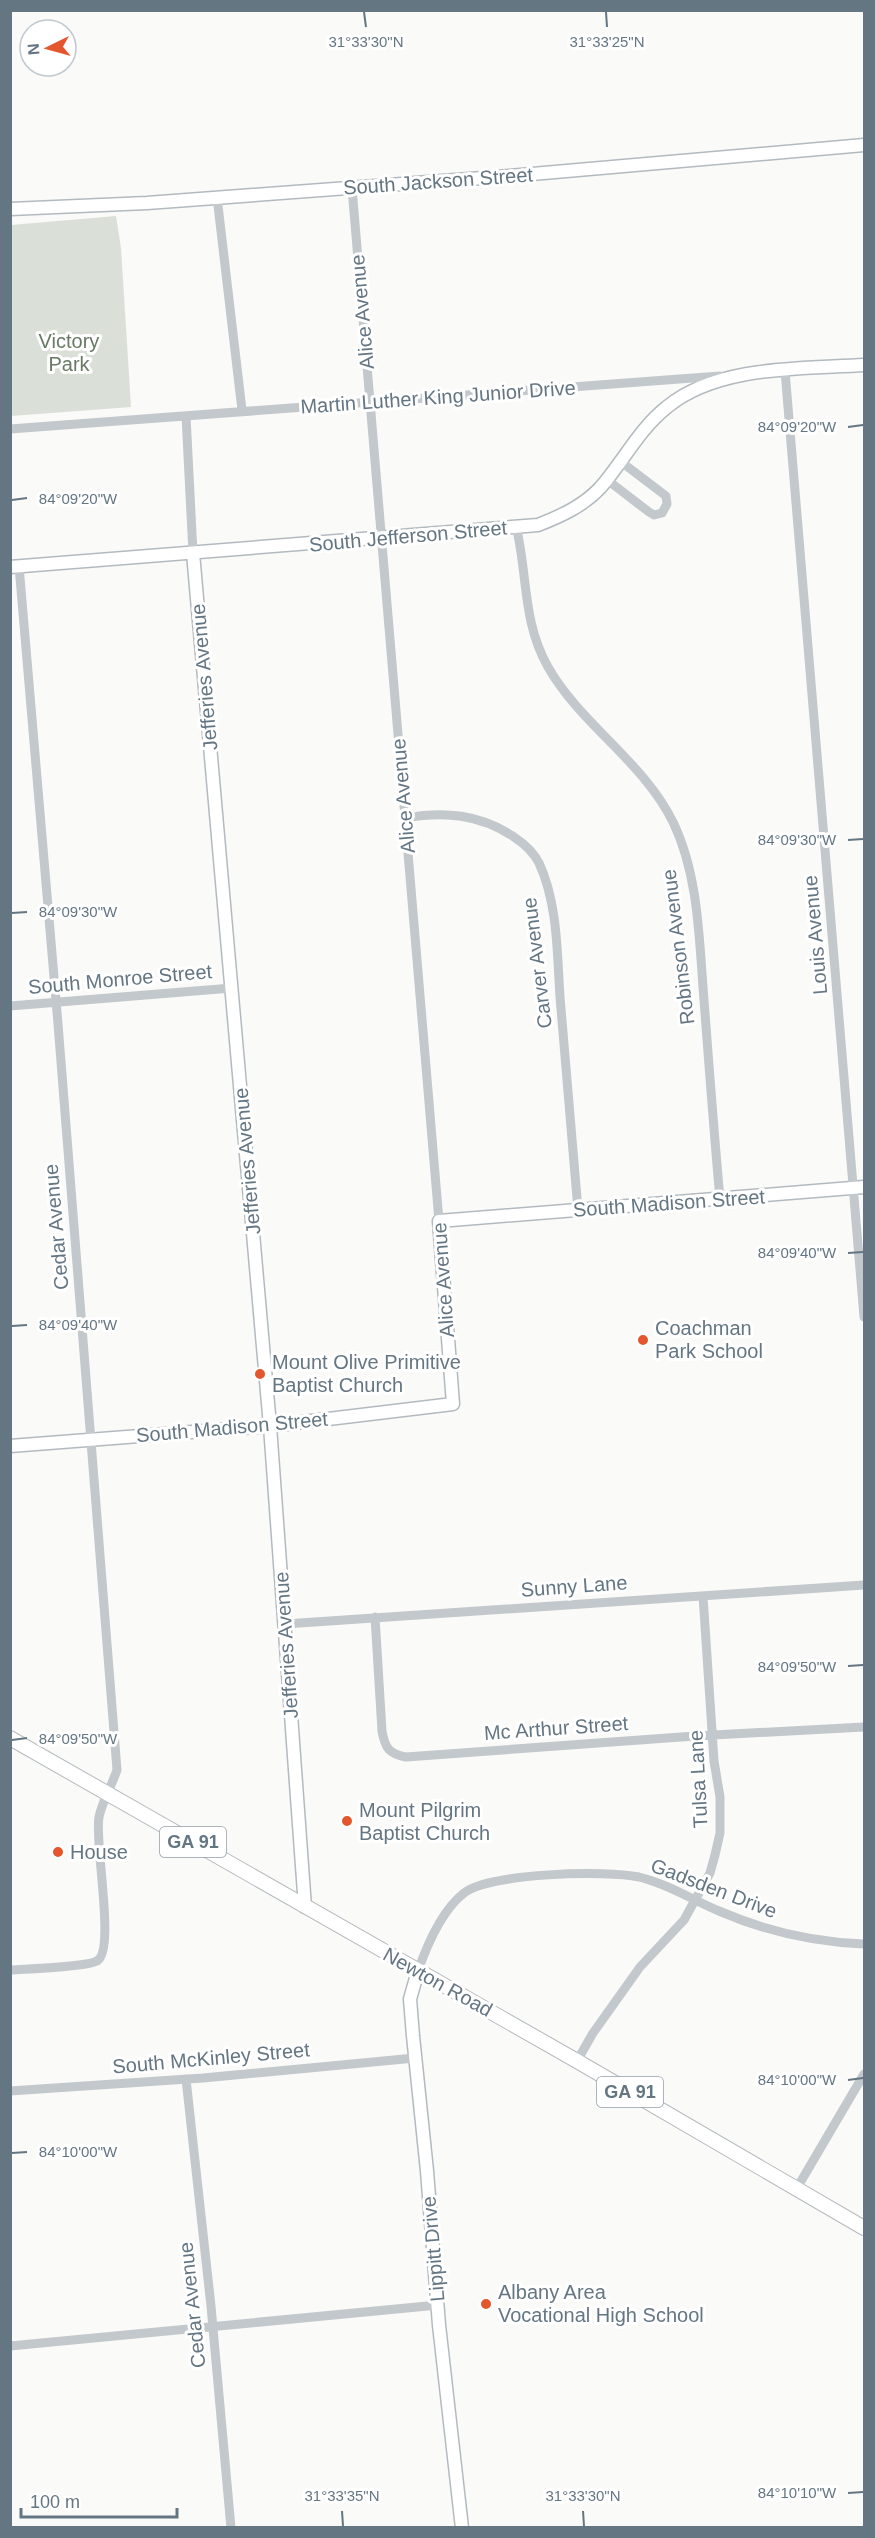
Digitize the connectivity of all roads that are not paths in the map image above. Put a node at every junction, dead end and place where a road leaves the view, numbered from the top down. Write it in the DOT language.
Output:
graph roads {
  1 [pos="864,145"];
  2 [pos="352,188"];
  3 [pos="217,197"];
  4 [pos="10,209"];
  5 [pos="864,365"];
  6 [pos="785,371"];
  7 [pos="749,374"];
  8 [pos="370,404"];
  9 [pos="242,410"];
  10 [pos="186,416"];
  11 [pos="10,429"];
  12 [pos="620,461"];
  13 [pos="606,478"];
  14 [pos="516,526"];
  15 [pos="381,538"];
  16 [pos="193,553"];
  17 [pos="15,567"];
  18 [pos="405,818"];
  19 [pos="232,988"];
  20 [pos="56,1002"];
  21 [pos="10,1006"];
  22 [pos="860,1188"];
  23 [pos="720,1199"];
  24 [pos="578,1210"];
  25 [pos="439,1221"];
  26 [pos="864,1317"];
  27 [pos="453,1404"];
  28 [pos="270,1426"];
  29 [pos="91,1440"];
  30 [pos="10,1446"];
  31 [pos="864,1585"];
  32 [pos="703,1596"];
  33 [pos="375,1617"];
  34 [pos="285,1623"];
  35 [pos="864,1726"];
  36 [pos="713,1735"];
  37 [pos="10,1738"];
  38 [pos="108,1794"];
  39 [pos="695,1900"];
  40 [pos="305,1907"];
  41 [pos="864,1944"];
  42 [pos="10,1970"];
  43 [pos="418,1971"];
  44 [pos="415,2058"];
  45 [pos="577,2061"];
  46 [pos="864,2074"];
  47 [pos="186,2079"];
  48 [pos="10,2091"];
  49 [pos="797,2188"];
  50 [pos="864,2228"];
  51 [pos="438,2305"];
  52 [pos="213,2326"];
  53 [pos="10,2346"];
  54 [pos="231,2528"];
  55 [pos="462,2528"];
  1 -- 2 [label="street, South Jackson Street"];
  2 -- 3 [label="street, South Jackson Street"];
  2 -- 8 [label="street, Alice Avenue"];
  3 -- 4 [label="street, South Jackson Street"];
  3 -- 9 [label="street"];
  5 -- 6 [label="street, Martin Luther King Junior Drive"];
  6 -- 7 [label="street, Martin Luther King Junior Drive"];
  6 -- 22 [label="street, Louis Avenue"];
  7 -- 8 [label="street, Martin Luther King Junior Drive"];
  7 -- 12 [label="street, South Jefferson Street"];
  8 -- 9 [label="street, Martin Luther King Junior Drive"];
  8 -- 15 [label="street, Alice Avenue"];
  9 -- 10 [label="street, Martin Luther King Junior Drive"];
  10 -- 11 [label="street, Martin Luther King Junior Drive"];
  10 -- 16 [label="street, Jefferies Avenue"];
  12 -- 13 [label="street, South Jefferson Street"];
  12 -- 13 [label="street"];
  13 -- 14 [label="street, South Jefferson Street"];
  14 -- 15 [label="street, South Jefferson Street"];
  14 -- 23 [label="street, Robinson Avenue"];
  15 -- 16 [label="street, South Jefferson Street"];
  15 -- 18 [label="street, Alice Avenue"];
  16 -- 17 [label="street, South Jefferson Street"];
  16 -- 19 [label="street, Jefferies Avenue"];
  17 -- 20 [label="street, Cedar Avenue"];
  18 -- 24 [label="street, Carver Avenue"];
  18 -- 25 [label="street, Alice Avenue"];
  19 -- 20 [label="street, South Monroe Street"];
  19 -- 28 [label="street, Jefferies Avenue"];
  20 -- 21 [label="street, South Monroe Street"];
  20 -- 29 [label="street, Cedar Avenue"];
  22 -- 23 [label="street, South Madison Street"];
  22 -- 26 [label="street, Louis Avenue"];
  23 -- 24 [label="street, South Madison Street"];
  24 -- 25 [label="street, South Madison Street"];
  25 -- 27 [label="street, Alice Avenue"];
  27 -- 28 [label="street, South Madison Street"];
  28 -- 29 [label="street, South Madison Street"];
  28 -- 34 [label="street, Jefferies Avenue"];
  29 -- 30 [label="street, South Madison Street"];
  29 -- 38 [label="street, Cedar Avenue"];
  31 -- 32 [label="street, Sunny Lane"];
  32 -- 33 [label="street, Sunny Lane"];
  32 -- 36 [label="street, Tulsa Lane"];
  33 -- 34 [label="street, Sunny Lane"];
  33 -- 36 [label="street, Mc Arthur Street"];
  34 -- 40 [label="street, Jefferies Avenue"];
  35 -- 36 [label="street, Mc Arthur Street"];
  36 -- 39 [label="street, Tulsa Lane"];
  37 -- 38 [label="main road, Newton Road / GA 91"];
  38 -- 40 [label="main road, Newton Road / GA 91"];
  38 -- 42 [label="street, Cedar Avenue"];
  39 -- 41 [label="street, Gadsden Drive"];
  39 -- 43 [label="street, Gadsden Drive"];
  39 -- 45 [label="street, Tulsa Lane"];
  40 -- 43 [label="main road, Newton Road / GA 91"];
  43 -- 44 [label="street, Lippitt Drive"];
  43 -- 45 [label="main road, Newton Road / GA 91"];
  44 -- 47 [label="street, South McKinley Street"];
  44 -- 51 [label="street, Lippitt Drive"];
  45 -- 49 [label="main road, Newton Road / GA 91"];
  46 -- 49 [label="street"];
  47 -- 48 [label="street, South McKinley Street"];
  47 -- 52 [label="street, Cedar Avenue"];
  49 -- 50 [label="main road, Newton Road / GA 91"];
  51 -- 52 [label="street"];
  51 -- 55 [label="street, Lippitt Drive"];
  52 -- 53 [label="street"];
  52 -- 54 [label="street, Cedar Avenue"];
}
